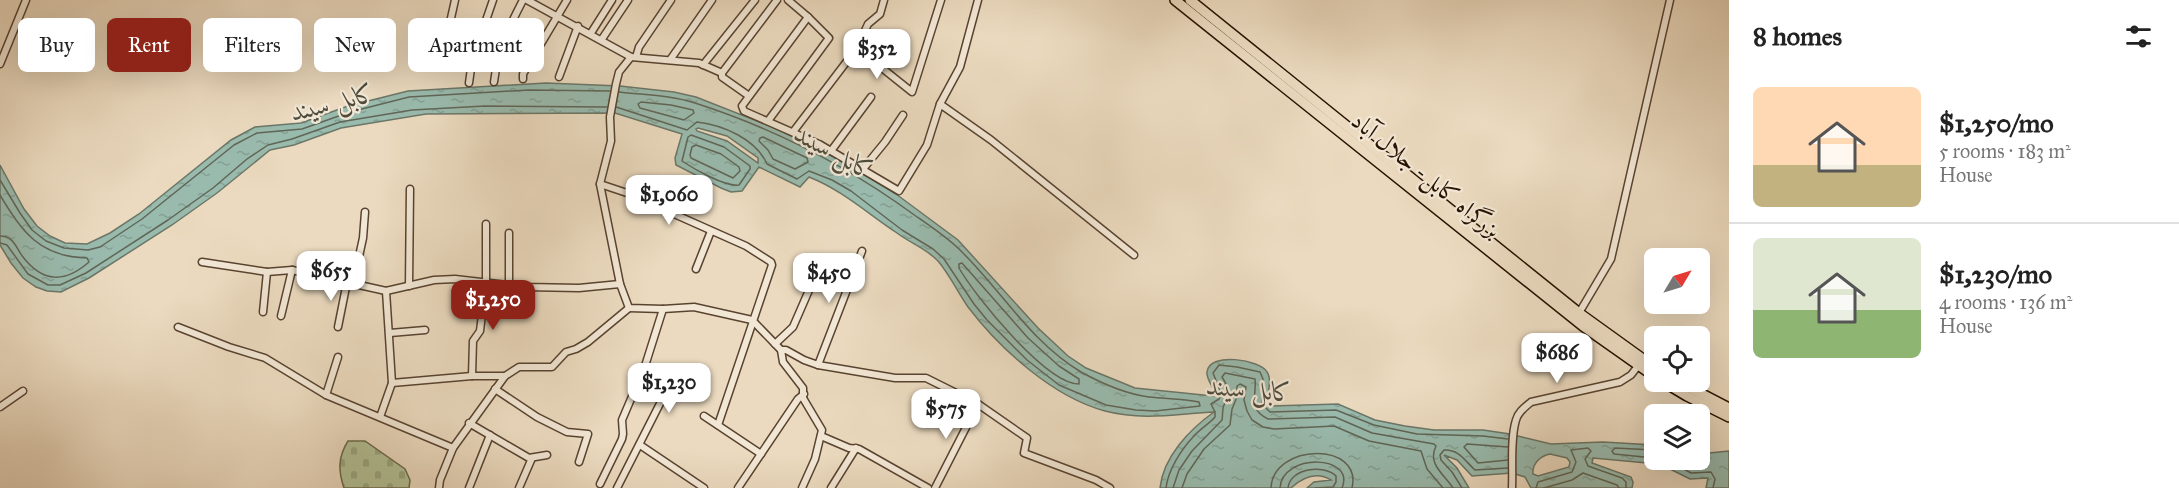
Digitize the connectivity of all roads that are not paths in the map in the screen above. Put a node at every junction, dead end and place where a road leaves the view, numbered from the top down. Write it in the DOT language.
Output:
graph roads {
  1 [pos="26,0"];
  2 [pos="455,0"];
  3 [pos="493,0"];
  4 [pos="525,0"];
  5 [pos="567,0"];
  6 [pos="612,0"];
  7 [pos="628,0"];
  8 [pos="671,0"];
  9 [pos="712,0"];
  10 [pos="755,0"];
  11 [pos="777,0"];
  12 [pos="788,0"];
  13 [pos="884,0"];
  14 [pos="941,0"];
  15 [pos="978,0"];
  16 [pos="1175,0"];
  17 [pos="1190,0"];
  18 [pos="1670,0"];
  19 [pos="557,16"];
  20 [pos="808,17"];
  21 [pos="451,18"];
  22 [pos="578,26"];
  23 [pos="591,33"];
  24 [pos="602,39"];
  25 [pos="1241,46"];
  26 [pos="857,48"];
  27 [pos="634,57"];
  28 [pos="670,60"];
  29 [pos="0,64"];
  30 [pos="703,65"];
  31 [pos="722,73"];
  32 [pos="559,77"];
  33 [pos="523,79"];
  34 [pos="494,82"];
  35 [pos="469,83"];
  36 [pos="749,96"];
  37 [pos="871,97"];
  38 [pos="940,104"];
  39 [pos="903,115"];
  40 [pos="768,121"];
  41 [pos="793,132"];
  42 [pos="831,151"];
  43 [pos="863,169"];
  44 [pos="600,184"];
  45 [pos="410,189"];
  46 [pos="365,212"];
  47 [pos="486,224"];
  48 [pos="711,231"];
  49 [pos="509,233"];
  50 [pos="862,251"];
  51 [pos="1134,255"];
  52 [pos="823,258"];
  53 [pos="202,262"];
  54 [pos="696,269"];
  55 [pos="292,270"];
  56 [pos="267,272"];
  57 [pos="486,281"];
  58 [pos="350,283"];
  59 [pos="509,284"];
  60 [pos="620,285"];
  61 [pos="409,286"];
  62 [pos="386,291"];
  63 [pos="1559,302"];
  64 [pos="630,308"];
  65 [pos="663,309"];
  66 [pos="263,312"];
  67 [pos="1579,313"];
  68 [pos="281,316"];
  69 [pos="752,320"];
  70 [pos="1585,323"];
  71 [pos="178,327"];
  72 [pos="338,327"];
  73 [pos="425,330"];
  74 [pos="390,333"];
  75 [pos="775,344"];
  76 [pos="781,350"];
  77 [pos="1626,353"];
  78 [pos="338,357"];
  79 [pos="1644,362"];
  80 [pos="818,365"];
  81 [pos="645,366"];
  82 [pos="1638,366"];
  83 [pos="1644,370"];
  84 [pos="472,376"];
  85 [pos="506,376"];
  86 [pos="392,383"];
  87 [pos="495,389"];
  88 [pos="23,391"];
  89 [pos="1680,392"];
  90 [pos="1698,392"];
  91 [pos="804,393"];
  92 [pos="326,395"];
  93 [pos="978,404"];
  94 [pos="0,406"];
  95 [pos="1729,408"];
  96 [pos="380,417"];
  97 [pos="704,417"];
  98 [pos="1729,417"];
  99 [pos="469,423"];
  100 [pos="718,425"];
  101 [pos="490,435"];
  102 [pos="821,436"];
  103 [pos="640,445"];
  104 [pos="453,448"];
  105 [pos="856,448"];
  106 [pos="761,454"];
  107 [pos="547,455"];
  108 [pos="532,458"];
  109 [pos="579,462"];
  110 [pos="600,483"];
  111 [pos="439,488"];
  112 [pos="469,488"];
  113 [pos="519,488"];
  114 [pos="617,488"];
  115 [pos="704,488"];
  116 [pos="738,488"];
  117 [pos="802,488"];
  118 [pos="831,488"];
  119 [pos="928,488"];
  120 [pos="935,488"];
  121 [pos="1110,488"];
  122 [pos="1512,488"];
  1 -- 29 [label="street"];
  2 -- 21 [label="street"];
  3 -- 35 [label="street"];
  4 -- 19 [label="street"];
  4 -- 34 [label="street"];
  5 -- 19 [label="street"];
  6 -- 23 [label="street"];
  7 -- 24 [label="street"];
  8 -- 27 [label="street"];
  9 -- 28 [label="street"];
  10 -- 30 [label="street"];
  11 -- 31 [label="street"];
  12 -- 20 [label="street"];
  13 -- 26 [label="street"];
  14 -- 26 [label="street"];
  15 -- 38 [label="street"];
  16 -- 25 [label="highway, بزرگراه کابل- جلال آباد"];
  17 -- 25 [label="highway, بزرگراه کابل- جلال آباد"];
  18 -- 67 [label="street"];
  19 -- 22 [label="street"];
  19 -- 33 [label="street"];
  20 -- 36 [label="street"];
  20 -- 40 [label="street"];
  22 -- 23 [label="street"];
  22 -- 32 [label="street"];
  23 -- 24 [label="street"];
  24 -- 27 [label="street"];
  25 -- 63 [label="highway, بزرگراه کابل- جلال آباد"];
  26 -- 41 [label="street"];
  27 -- 28 [label="street"];
  27 -- 44 [label="street"];
  28 -- 30 [label="street"];
  30 -- 31 [label="street"];
  31 -- 36 [label="street"];
  36 -- 40 [label="street"];
  37 -- 42 [label="street"];
  38 -- 43 [label="street"];
  38 -- 51 [label="street"];
  39 -- 43 [label="street"];
  40 -- 41 [label="street"];
  41 -- 42 [label="street"];
  42 -- 43 [label="street"];
  44 -- 48 [label="street"];
  44 -- 60 [label="street"];
  45 -- 61 [label="street"];
  46 -- 58 [label="street"];
  47 -- 57 [label="street"];
  48 -- 54 [label="street"];
  48 -- 69 [label="street"];
  49 -- 59 [label="street"];
  50 -- 80 [label="street"];
  52 -- 75 [label="street"];
  53 -- 56 [label="street"];
  55 -- 56 [label="street"];
  55 -- 58 [label="street"];
  55 -- 68 [label="street"];
  56 -- 66 [label="street"];
  57 -- 59 [label="street"];
  57 -- 61 [label="street"];
  57 -- 84 [label="street"];
  58 -- 62 [label="street"];
  58 -- 72 [label="street"];
  59 -- 60 [label="street"];
  60 -- 64 [label="street"];
  61 -- 62 [label="street"];
  62 -- 74 [label="street"];
  63 -- 67 [label="highway, بزرگراه کابل- جلال آباد"];
  63 -- 70 [label="highway, بزرگراه کابل- جلال آباد"];
  64 -- 65 [label="street"];
  64 -- 85 [label="street"];
  65 -- 69 [label="street"];
  65 -- 81 [label="street"];
  67 -- 70 [label="highway, بزرگراه کابل- جلال آباد"];
  69 -- 75 [label="street"];
  69 -- 100 [label="street"];
  70 -- 77 [label="highway, بزرگراه کابل- جلال آباد"];
  71 -- 92 [label="street"];
  73 -- 74 [label="street"];
  74 -- 86 [label="street"];
  75 -- 76 [label="street"];
  76 -- 80 [label="street"];
  76 -- 91 [label="street"];
  77 -- 79 [label="highway, بزرگراه کابل- جلال آباد"];
  77 -- 82 [label="highway, بزرگراه کابل- جلال آباد"];
  78 -- 92 [label="street"];
  80 -- 93 [label="street"];
  81 -- 103 [label="street"];
  81 -- 110 [label="street"];
  82 -- 83 [label="highway, بزرگراه کابل- جلال آباد"];
  82 -- 122 [label="street"];
  84 -- 85 [label="street"];
  84 -- 86 [label="street"];
  85 -- 87 [label="street"];
  86 -- 96 [label="street"];
  87 -- 99 [label="street"];
  87 -- 109 [label="street"];
  88 -- 94 [label="street"];
  89 -- 98 [label="highway"];
  90 -- 95 [label="highway"];
  91 -- 102 [label="street"];
  91 -- 106 [label="street"];
  92 -- 96 [label="street"];
  93 -- 120 [label="street"];
  93 -- 121 [label="street"];
  96 -- 104 [label="street"];
  97 -- 100 [label="street"];
  99 -- 101 [label="street"];
  99 -- 104 [label="street"];
  100 -- 106 [label="street"];
  101 -- 108 [label="street"];
  101 -- 112 [label="street"];
  102 -- 105 [label="street"];
  102 -- 117 [label="street"];
  103 -- 114 [label="street"];
  103 -- 115 [label="street"];
  104 -- 111 [label="street"];
  105 -- 118 [label="street"];
  105 -- 119 [label="street"];
  106 -- 116 [label="street"];
  107 -- 108 [label="street"];
  108 -- 113 [label="street"];
}
